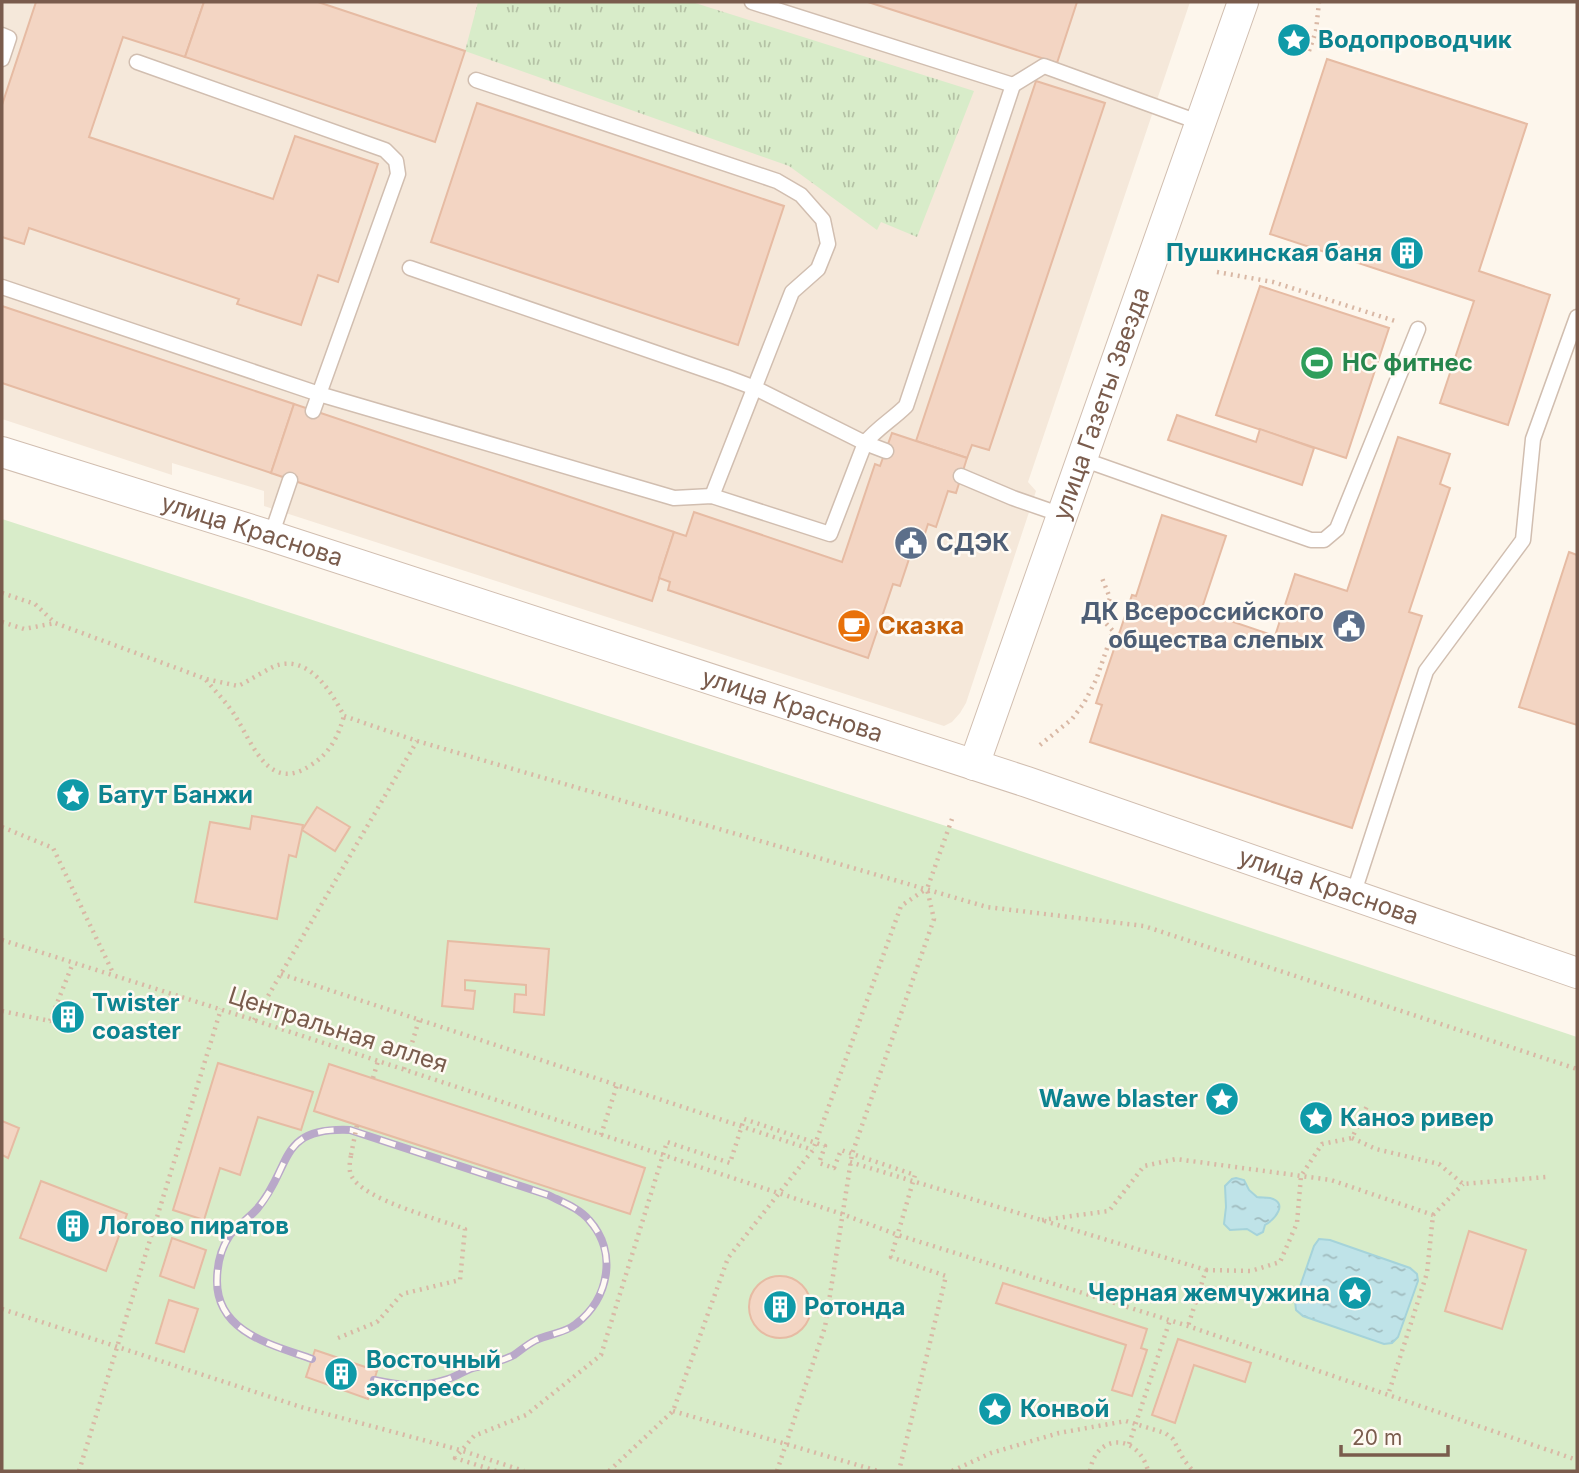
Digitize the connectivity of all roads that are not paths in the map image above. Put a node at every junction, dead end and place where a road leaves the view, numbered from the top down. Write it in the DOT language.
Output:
graph roads {
  1 [pos="752,2"];
  2 [pos="1243,2"];
  3 [pos="2,35"];
  4 [pos="2,59"];
  5 [pos="137,62"];
  6 [pos="476,80"];
  7 [pos="1013,85"];
  8 [pos="1201,123"];
  9 [pos="410,268"];
  10 [pos="2,287"];
  11 [pos="1577,317"];
  12 [pos="1418,329"];
  13 [pos="755,388"];
  14 [pos="320,394"];
  15 [pos="313,411"];
  16 [pos="864,443"];
  17 [pos="886,451"];
  18 [pos="2,452"];
  19 [pos="1082,459"];
  20 [pos="961,476"];
  21 [pos="290,480"];
  22 [pos="712,496"];
  23 [pos="1062,515"];
  24 [pos="271,536"];
  25 [pos="974,765"];
  26 [pos="1353,895"];
  27 [pos="1577,973"];
  1 -- 7 [label="lane"];
  2 -- 8 [label="street, улица Газеты Звезда"];
  3 -- 4 [label="lane"];
  5 -- 14 [label="lane"];
  6 -- 13 [label="lane"];
  7 -- 8 [label="lane"];
  7 -- 16 [label="lane"];
  8 -- 19 [label="street, улица Газеты Звезда"];
  9 -- 13 [label="lane"];
  10 -- 14 [label="lane"];
  11 -- 26 [label="lane"];
  12 -- 19 [label="lane"];
  13 -- 16 [label="lane"];
  13 -- 22 [label="lane"];
  14 -- 15 [label="lane"];
  14 -- 22 [label="lane"];
  16 -- 17 [label="lane"];
  16 -- 22 [label="lane"];
  18 -- 24 [label="street, улица Краснова"];
  19 -- 23 [label="street, улица Газеты Звезда"];
  20 -- 23 [label="lane"];
  21 -- 24 [label="lane"];
  23 -- 25 [label="street, улица Газеты Звезда"];
  24 -- 25 [label="street, улица Краснова"];
  25 -- 26 [label="street, улица Краснова"];
  26 -- 27 [label="street, улица Краснова"];
}
